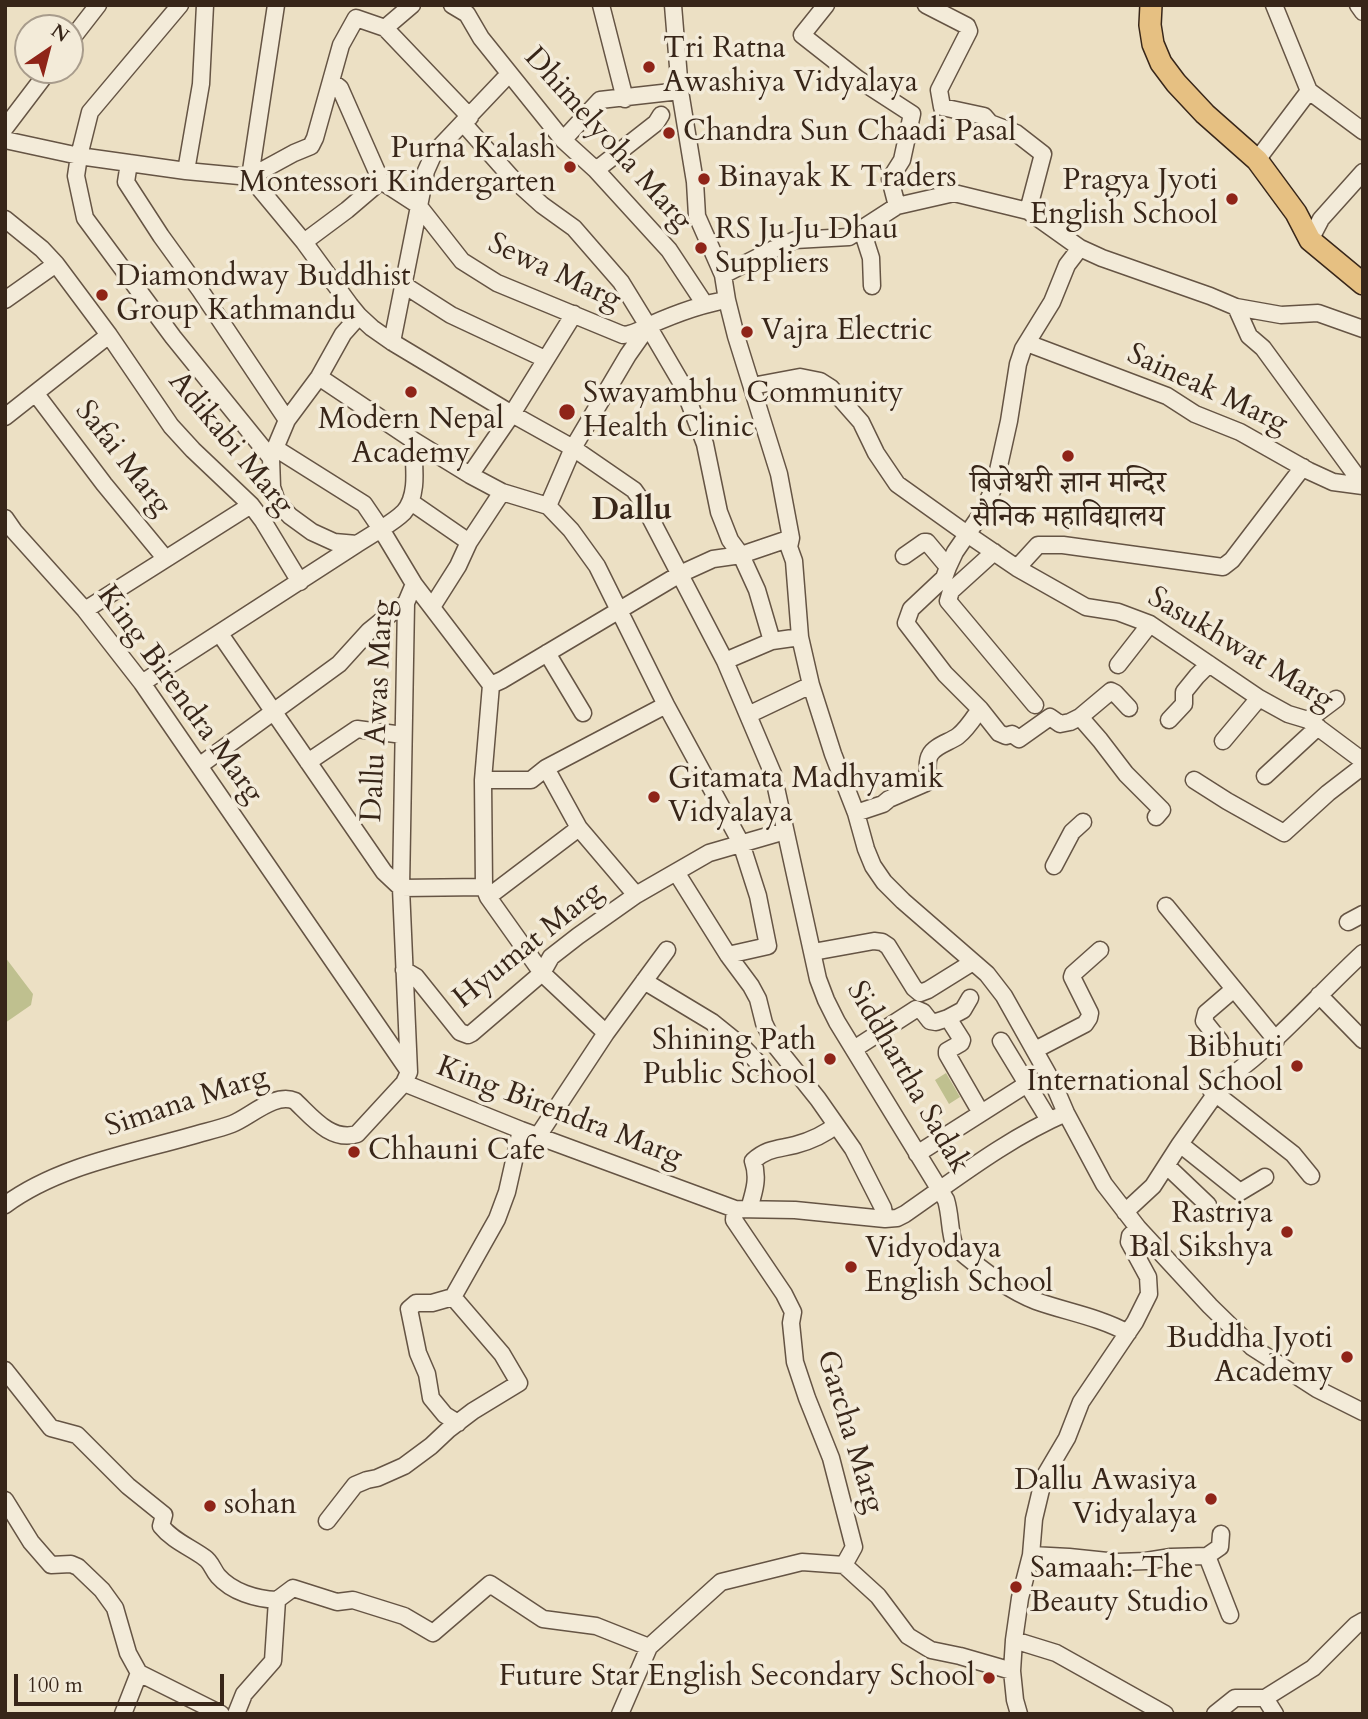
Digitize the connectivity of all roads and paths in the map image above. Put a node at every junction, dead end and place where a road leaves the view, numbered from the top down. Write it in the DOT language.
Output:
graph roads {
  1 [pos="98,5"];
  2 [pos="180,5"];
  3 [pos="205,5"];
  4 [pos="276,5"];
  5 [pos="412,5"];
  6 [pos="452,5"];
  7 [pos="601,5"];
  8 [pos="673,5"];
  9 [pos="826,5"];
  10 [pos="926,5"];
  11 [pos="1151,5"];
  12 [pos="1273,5"];
  13 [pos="1358,5"];
  14 [pos="468,10"];
  15 [pos="1363,12"];
  16 [pos="84,23"];
  17 [pos="385,28"];
  18 [pos="509,74"];
  19 [pos="331,81"];
  20 [pos="38,84"];
  21 [pos="680,91"];
  22 [pos="1309,91"];
  23 [pos="625,99"];
  24 [pos="940,101"];
  25 [pos="912,114"];
  26 [pos="661,115"];
  27 [pos="467,120"];
  28 [pos="5,128"];
  29 [pos="1363,131"];
  30 [pos="5,140"];
  31 [pos="562,140"];
  32 [pos="79,156"];
  33 [pos="1257,160"];
  34 [pos="128,163"];
  35 [pos="596,170"];
  36 [pos="186,171"];
  37 [pos="1363,172"];
  38 [pos="250,177"];
  39 [pos="382,181"];
  40 [pos="418,205"];
  41 [pos="897,206"];
  42 [pos="1028,211"];
  43 [pos="5,219"];
  44 [pos="862,230"];
  45 [pos="1310,240"];
  46 [pos="304,242"];
  47 [pos="1080,248"];
  48 [pos="56,264"];
  49 [pos="723,275"];
  50 [pos="1363,284"];
  51 [pos="404,285"];
  52 [pos="872,286"];
  53 [pos="5,300"];
  54 [pos="727,300"];
  55 [pos="704,303"];
  56 [pos="1236,307"];
  57 [pos="573,314"];
  58 [pos="359,316"];
  59 [pos="648,326"];
  60 [pos="1363,329"];
  61 [pos="109,335"];
  62 [pos="392,342"];
  63 [pos="1027,343"];
  64 [pos="545,359"];
  65 [pos="319,377"];
  66 [pos="752,386"];
  67 [pos="36,394"];
  68 [pos="512,414"];
  69 [pos="5,417"];
  70 [pos="287,420"];
  71 [pos="413,440"];
  72 [pos="573,448"];
  73 [pos="273,453"];
  74 [pos="1303,467"];
  75 [pos="470,475"];
  76 [pos="1363,486"];
  77 [pos="502,492"];
  78 [pos="411,502"];
  79 [pos="251,505"];
  80 [pos="548,506"];
  81 [pos="5,519"];
  82 [pos="381,529"];
  83 [pos="967,534"];
  84 [pos="790,538"];
  85 [pos="469,542"];
  86 [pos="358,544"];
  87 [pos="994,552"];
  88 [pos="741,555"];
  89 [pos="904,556"];
  90 [pos="165,558"];
  91 [pos="948,566"];
  92 [pos="1017,568"];
  93 [pos="680,574"];
  94 [pos="300,582"];
  95 [pos="414,584"];
  96 [pos="406,603"];
  97 [pos="432,607"];
  98 [pos="85,610"];
  99 [pos="619,611"];
  100 [pos="1150,624"];
  101 [pos="220,634"];
  102 [pos="800,637"];
  103 [pos="772,641"];
  104 [pos="547,653"];
  105 [pos="725,661"];
  106 [pos="1118,664"];
  107 [pos="1209,664"];
  108 [pos="142,683"];
  109 [pos="491,685"];
  110 [pos="811,685"];
  111 [pos="1259,698"];
  112 [pos="1336,699"];
  113 [pos="666,705"];
  114 [pos="1035,705"];
  115 [pos="1129,708"];
  116 [pos="980,709"];
  117 [pos="274,712"];
  118 [pos="583,713"];
  119 [pos="748,715"];
  120 [pos="1080,718"];
  121 [pos="1169,720"];
  122 [pos="1313,724"];
  123 [pos="402,734"];
  124 [pos="1223,741"];
  125 [pos="308,762"];
  126 [pos="1363,763"];
  127 [pos="199,766"];
  128 [pos="546,768"];
  129 [pos="1265,776"];
  130 [pos="483,780"];
  131 [pos="1194,780"];
  132 [pos="856,813"];
  133 [pos="1156,817"];
  134 [pos="1083,822"];
  135 [pos="579,828"];
  136 [pos="785,831"];
  137 [pos="741,843"];
  138 [pos="1054,866"];
  139 [pos="676,873"];
  140 [pos="401,888"];
  141 [pos="486,892"];
  142 [pos="636,895"];
  143 [pos="1166,906"];
  144 [pos="667,950"];
  145 [pos="1100,950"];
  146 [pos="813,952"];
  147 [pos="728,955"];
  148 [pos="1362,956"];
  149 [pos="974,962"];
  150 [pos="404,970"];
  151 [pos="542,973"];
  152 [pos="644,981"];
  153 [pos="1234,989"];
  154 [pos="1319,995"];
  155 [pos="970,998"];
  156 [pos="918,1001"];
  157 [pos="948,1018"];
  158 [pos="606,1033"];
  159 [pos="1276,1040"];
  160 [pos="1363,1040"];
  161 [pos="1001,1041"];
  162 [pos="1220,1041"];
  163 [pos="854,1049"];
  164 [pos="1035,1050"];
  165 [pos="763,1068"];
  166 [pos="406,1078"];
  167 [pos="1027,1084"];
  168 [pos="1211,1090"];
  169 [pos="981,1113"];
  170 [pos="1066,1113"];
  171 [pos="1049,1121"];
  172 [pos="836,1125"];
  173 [pos="521,1130"];
  174 [pos="538,1136"];
  175 [pos="1180,1144"];
  176 [pos="917,1154"];
  177 [pos="1167,1166"];
  178 [pos="1311,1176"];
  179 [pos="1265,1177"];
  180 [pos="940,1189"];
  181 [pos="5,1205"];
  182 [pos="1208,1205"];
  183 [pos="742,1209"];
  184 [pos="1125,1212"];
  185 [pos="885,1219"];
  186 [pos="1138,1228"];
  187 [pos="1166,1258"];
  188 [pos="1148,1277"];
  189 [pos="453,1297"];
  190 [pos="1128,1333"];
  191 [pos="5,1370"];
  192 [pos="1363,1412"];
  193 [pos="458,1423"];
  194 [pos="5,1500"];
  195 [pos="327,1521"];
  196 [pos="1221,1534"];
  197 [pos="1031,1555"];
  198 [pos="1207,1556"];
  199 [pos="844,1565"];
  200 [pos="277,1601"];
  201 [pos="1230,1615"];
  202 [pos="1363,1621"];
  203 [pos="1014,1640"];
  204 [pos="649,1647"];
  205 [pos="1012,1671"];
  206 [pos="139,1673"];
  207 [pos="1265,1698"];
  208 [pos="123,1714"];
  209 [pos="221,1714"];
  210 [pos="236,1714"];
  211 [pos="620,1714"];
  212 [pos="1019,1714"];
  213 [pos="1165,1714"];
  214 [pos="1215,1714"];
  215 [pos="1275,1714"];
  1 -- 16 [label="street"];
  2 -- 32 [label="street, Dallu Awas Marg"];
  3 -- 36 [label="street"];
  4 -- 38 [label="street"];
  5 -- 17 [label="street"];
  6 -- 14 [label="street"];
  7 -- 23 [label="street"];
  8 -- 21 [label="street"];
  9 -- 25 [label="street"];
  10 -- 24 [label="street"];
  11 -- 33 [label="main road"];
  12 -- 22 [label="street"];
  13 -- 15 [label="street"];
  14 -- 18 [label="street, Dhimelyoha Marg"];
  17 -- 19 [label="street"];
  17 -- 27 [label="street"];
  18 -- 27 [label="street"];
  18 -- 31 [label="street, Dhimelyoha Marg"];
  19 -- 38 [label="street"];
  19 -- 39 [label="street"];
  20 -- 28 [label="street"];
  21 -- 23 [label="street"];
  21 -- 49 [label="street"];
  22 -- 29 [label="street"];
  22 -- 33 [label="street"];
  23 -- 31 [label="street"];
  24 -- 25 [label="street"];
  24 -- 42 [label="street"];
  25 -- 41 [label="street"];
  26 -- 35 [label="street"];
  27 -- 40 [label="street"];
  27 -- 59 [label="street"];
  30 -- 32 [label="street"];
  31 -- 35 [label="street, Dhimelyoha Marg"];
  32 -- 34 [label="street"];
  32 -- 73 [label="street, Dallu Awas Marg"];
  33 -- 45 [label="main road"];
  34 -- 36 [label="street"];
  34 -- 70 [label="street"];
  35 -- 55 [label="street, Dhimelyoha Marg"];
  36 -- 38 [label="street"];
  37 -- 45 [label="street"];
  38 -- 46 [label="street, Siddhartha Sadak"];
  39 -- 40 [label="street, Sewa Marg"];
  39 -- 46 [label="street"];
  40 -- 51 [label="street"];
  40 -- 57 [label="street, Sewa Marg"];
  41 -- 42 [label="street"];
  41 -- 44 [label="street"];
  42 -- 47 [label="street"];
  43 -- 48 [label="street, Adikabi Marg"];
  44 -- 49 [label="street"];
  44 -- 52 [label="street"];
  45 -- 50 [label="main road"];
  46 -- 58 [label="street, Siddhartha Sadak"];
  47 -- 56 [label="street"];
  47 -- 63 [label="street"];
  48 -- 53 [label="street"];
  48 -- 61 [label="street, Adikabi Marg"];
  49 -- 54 [label="street"];
  51 -- 62 [label="street"];
  51 -- 64 [label="street"];
  54 -- 55 [label="street, Sewa Marg"];
  54 -- 66 [label="street"];
  55 -- 59 [label="street, Sewa Marg"];
  56 -- 60 [label="street"];
  56 -- 76 [label="street"];
  57 -- 59 [label="street, Sewa Marg"];
  57 -- 64 [label="street"];
  58 -- 62 [label="street, Siddhartha Sadak"];
  58 -- 65 [label="street"];
  59 -- 72 [label="street"];
  59 -- 88 [label="street, Sewa Marg"];
  61 -- 67 [label="street, Safai Marg"];
  61 -- 79 [label="street, Adikabi Marg"];
  62 -- 68 [label="street, Siddhartha Sadak"];
  63 -- 74 [label="street, Saineak Marg"];
  63 -- 83 [label="street"];
  64 -- 68 [label="street"];
  65 -- 70 [label="street"];
  65 -- 71 [label="street"];
  66 -- 83 [label="street, Sasukhwat Marg"];
  66 -- 84 [label="street"];
  67 -- 69 [label="street, Safai Marg"];
  67 -- 90 [label="street, Safai Marg"];
  68 -- 72 [label="street, Siddhartha Sadak"];
  68 -- 75 [label="street"];
  70 -- 73 [label="street"];
  71 -- 75 [label="street"];
  71 -- 78 [label="street"];
  72 -- 80 [label="street"];
  72 -- 93 [label="street, Siddhartha Sadak"];
  73 -- 82 [label="street, Dallu Awas Marg"];
  73 -- 86 [label="street"];
  74 -- 76 [label="street, Saineak Marg"];
  74 -- 92 [label="street"];
  75 -- 77 [label="street"];
  77 -- 80 [label="street"];
  77 -- 85 [label="street"];
  78 -- 82 [label="street"];
  78 -- 85 [label="street"];
  79 -- 90 [label="street, Safai Marg"];
  79 -- 94 [label="street, Adikabi Marg"];
  80 -- 99 [label="street"];
  81 -- 98 [label="street, King Birendra Marg"];
  82 -- 86 [label="street"];
  82 -- 95 [label="street, Dallu Awas Marg"];
  83 -- 87 [label="street, Sasukhwat Marg"];
  83 -- 91 [label="street"];
  84 -- 88 [label="street"];
  84 -- 102 [label="street"];
  85 -- 97 [label="street"];
  86 -- 94 [label="street"];
  87 -- 92 [label="street, Sasukhwat Marg"];
  87 -- 114 [label="street"];
  88 -- 93 [label="street"];
  88 -- 103 [label="street, Sewa Marg"];
  89 -- 91 [label="street"];
  90 -- 98 [label="street, Safai Marg"];
  91 -- 116 [label="street"];
  92 -- 100 [label="street, Sasukhwat Marg"];
  93 -- 99 [label="street"];
  93 -- 105 [label="street, Siddhartha Sadak"];
  94 -- 101 [label="street"];
  95 -- 96 [label="street, Dallu Awas Marg"];
  95 -- 97 [label="street"];
  96 -- 117 [label="street"];
  96 -- 123 [label="street, Dallu Awas Marg"];
  97 -- 109 [label="street"];
  98 -- 108 [label="street, King Birendra Marg"];
  99 -- 104 [label="street"];
  99 -- 113 [label="street"];
  100 -- 106 [label="street"];
  100 -- 107 [label="street, Sasukhwat Marg"];
  101 -- 108 [label="street"];
  101 -- 117 [label="street"];
  102 -- 103 [label="street"];
  102 -- 110 [label="street"];
  103 -- 105 [label="street"];
  104 -- 109 [label="street"];
  104 -- 118 [label="street"];
  105 -- 119 [label="street, Siddhartha Sadak"];
  107 -- 111 [label="street, Sasukhwat Marg"];
  107 -- 121 [label="street"];
  108 -- 127 [label="street, King Birendra Marg"];
  109 -- 130 [label="street"];
  110 -- 119 [label="street"];
  110 -- 132 [label="street"];
  111 -- 122 [label="street, Sasukhwat Marg"];
  111 -- 124 [label="street"];
  112 -- 122 [label="street"];
  113 -- 128 [label="street"];
  113 -- 137 [label="street"];
  115 -- 120 [label="street"];
  116 -- 120 [label="street"];
  116 -- 132 [label="street"];
  117 -- 125 [label="street"];
  117 -- 127 [label="street"];
  119 -- 136 [label="street, Siddhartha Sadak"];
  120 -- 133 [label="street"];
  122 -- 126 [label="street, Sasukhwat Marg"];
  122 -- 129 [label="street"];
  123 -- 125 [label="street"];
  123 -- 140 [label="street, Dallu Awas Marg"];
  125 -- 140 [label="street"];
  126 -- 131 [label="street"];
  127 -- 166 [label="street, King Birendra Marg"];
  128 -- 130 [label="street"];
  128 -- 135 [label="street"];
  130 -- 141 [label="street"];
  132 -- 149 [label="street"];
  134 -- 138 [label="street"];
  135 -- 141 [label="street"];
  135 -- 142 [label="street"];
  136 -- 137 [label="street, Hyumat Marg"];
  136 -- 146 [label="street, Siddhartha Sadak"];
  137 -- 139 [label="street, Hyumat Marg"];
  137 -- 147 [label="street"];
  139 -- 142 [label="street, Hyumat Marg"];
  139 -- 147 [label="street"];
  140 -- 141 [label="street"];
  140 -- 150 [label="street, Dallu Awas Marg"];
  141 -- 151 [label="street"];
  142 -- 151 [label="street, Hyumat Marg"];
  143 -- 153 [label="street"];
  144 -- 152 [label="street"];
  145 -- 164 [label="street"];
  146 -- 156 [label="street"];
  146 -- 163 [label="street, Siddhartha Sadak"];
  147 -- 172 [label="street"];
  148 -- 154 [label="street"];
  149 -- 156 [label="street"];
  149 -- 164 [label="street"];
  150 -- 151 [label="street, Hyumat Marg"];
  150 -- 166 [label="street, Dallu Awas Marg"];
  151 -- 158 [label="street"];
  152 -- 158 [label="street"];
  152 -- 165 [label="street"];
  153 -- 159 [label="street"];
  153 -- 162 [label="street"];
  154 -- 159 [label="street"];
  154 -- 160 [label="street"];
  155 -- 157 [label="street"];
  156 -- 157 [label="street"];
  156 -- 163 [label="street"];
  157 -- 169 [label="street"];
  158 -- 174 [label="street"];
  159 -- 168 [label="street"];
  161 -- 167 [label="street"];
  163 -- 176 [label="street, Siddhartha Sadak"];
  164 -- 170 [label="street"];
  166 -- 173 [label="street, King Birendra Marg"];
  166 -- 181 [label="street, Simana Marg"];
  167 -- 169 [label="street"];
  167 -- 171 [label="street"];
  168 -- 175 [label="street"];
  168 -- 178 [label="street"];
  169 -- 176 [label="street"];
  170 -- 171 [label="street, King Birendra Marg"];
  170 -- 184 [label="street"];
  171 -- 180 [label="street, King Birendra Marg"];
  172 -- 183 [label="street"];
  172 -- 185 [label="street"];
  173 -- 174 [label="street, King Birendra Marg"];
  173 -- 189 [label="street"];
  174 -- 183 [label="street, King Birendra Marg"];
  175 -- 177 [label="street"];
  175 -- 179 [label="street"];
  176 -- 180 [label="street, Siddhartha Sadak"];
  177 -- 182 [label="street"];
  177 -- 184 [label="street"];
  180 -- 185 [label="street, King Birendra Marg"];
  180 -- 190 [label="street, Siddhartha Sadak"];
  183 -- 185 [label="street, King Birendra Marg"];
  183 -- 199 [label="street, Garcha Marg"];
  184 -- 186 [label="street"];
  186 -- 187 [label="street"];
  186 -- 188 [label="street"];
  187 -- 188 [label="street"];
  187 -- 192 [label="street"];
  188 -- 190 [label="street"];
  189 -- 193 [label="street"];
  189 -- 193 [label="street"];
  190 -- 197 [label="street"];
  191 -- 200 [label="street"];
  193 -- 195 [label="street"];
  194 -- 206 [label="street"];
  196 -- 198 [label="street"];
  197 -- 198 [label="street"];
  197 -- 203 [label="street"];
  198 -- 201 [label="street"];
  199 -- 204 [label="street"];
  199 -- 205 [label="street"];
  200 -- 204 [label="street"];
  200 -- 210 [label="street"];
  202 -- 207 [label="street"];
  203 -- 205 [label="street"];
  203 -- 213 [label="street"];
  204 -- 211 [label="street"];
  205 -- 212 [label="street"];
  206 -- 208 [label="street"];
  206 -- 209 [label="street"];
  207 -- 214 [label="street"];
  207 -- 215 [label="street"];
}
